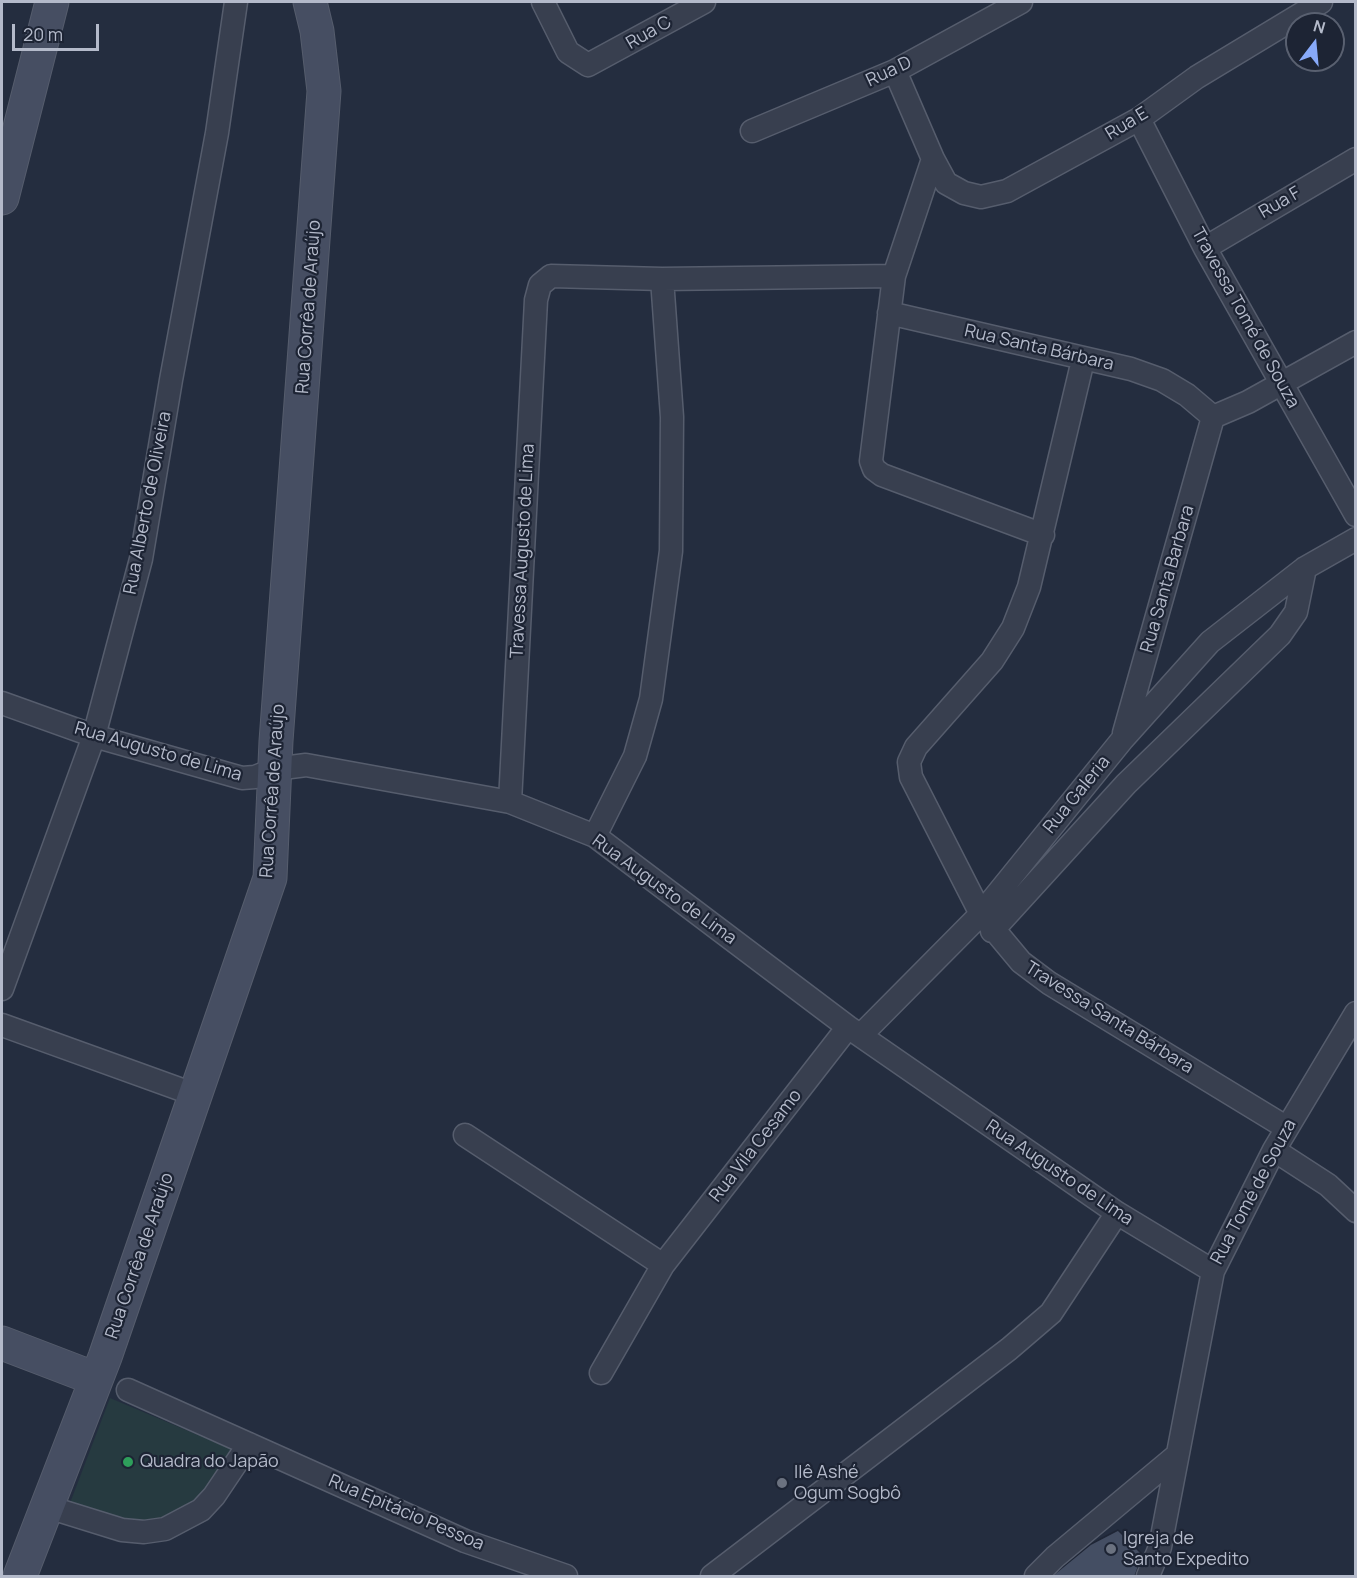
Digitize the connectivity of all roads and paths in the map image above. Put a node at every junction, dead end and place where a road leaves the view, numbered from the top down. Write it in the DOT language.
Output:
graph roads {
  1 [pos="52,2"];
  2 [pos="236,2"];
  3 [pos="310,2"];
  4 [pos="543,2"];
  5 [pos="704,2"];
  6 [pos="1021,2"];
  7 [pos="1321,2"];
  8 [pos="895,71"];
  9 [pos="1139,119"];
  10 [pos="752,131"];
  11 [pos="933,159"];
  12 [pos="1356,159"];
  13 [pos="4,179"];
  14 [pos="1205,248"];
  15 [pos="894,276"];
  16 [pos="662,279"];
  17 [pos="890,313"];
  18 [pos="1356,342"];
  19 [pos="1083,360"];
  20 [pos="1281,384"];
  21 [pos="1213,417"];
  22 [pos="1356,515"];
  23 [pos="1043,535"];
  24 [pos="1356,539"];
  25 [pos="1305,568"];
  26 [pos="2,703"];
  27 [pos="93,736"];
  28 [pos="1122,740"];
  29 [pos="275,769"];
  30 [pos="510,802"];
  31 [pos="595,836"];
  32 [pos="986,922"];
  33 [pos="2,989"];
  34 [pos="1356,1013"];
  35 [pos="2,1025"];
  36 [pos="855,1031"];
  37 [pos="196,1095"];
  38 [pos="1287,1128"];
  39 [pos="465,1135"];
  40 [pos="1274,1150"];
  41 [pos="1356,1211"];
  42 [pos="1117,1213"];
  43 [pos="663,1265"];
  44 [pos="1213,1271"];
  45 [pos="2,1343"];
  46 [pos="601,1373"];
  47 [pos="96,1378"];
  48 [pos="128,1390"];
  49 [pos="249,1444"];
  50 [pos="1176,1456"];
  51 [pos="48,1507"];
  52 [pos="20,1576"];
  53 [pos="566,1576"];
  54 [pos="712,1576"];
  55 [pos="1036,1576"];
  56 [pos="1148,1576"];
  1 -- 13 [label="street"];
  2 -- 27 [label="street, Rua Alberto de Oliveira"];
  3 -- 29 [label="street, Rua Corrêa de Araújo"];
  4 -- 5 [label="street, Rua C"];
  6 -- 8 [label="street, Rua D"];
  7 -- 9 [label="street, Rua E"];
  8 -- 10 [label="street, Rua D"];
  8 -- 11 [label="street"];
  9 -- 11 [label="street, Rua E"];
  9 -- 14 [label="street, Travessa Tomé de Souza"];
  11 -- 15 [label="street"];
  12 -- 14 [label="street, Rua F"];
  14 -- 20 [label="street, Travessa Tomé de Souza"];
  15 -- 16 [label="street"];
  15 -- 17 [label="street"];
  16 -- 30 [label="street, Travessa Augusto de Lima"];
  16 -- 31 [label="street"];
  17 -- 19 [label="street, Rua Santa Bárbara"];
  17 -- 23 [label="street"];
  18 -- 20 [label="street"];
  19 -- 21 [label="street, Rua Santa Bárbara"];
  19 -- 23 [label="street, Travessa Santa Bárbara"];
  20 -- 21 [label="street"];
  20 -- 22 [label="street, Travessa Tomé de Souza"];
  21 -- 28 [label="street, Rua Santa Barbara"];
  23 -- 32 [label="street, Travessa Santa Bárbara"];
  24 -- 25 [label="street, Rua Galeria"];
  25 -- 28 [label="street, Rua Galeria"];
  25 -- 32 [label="street, Rua Galeria"];
  26 -- 27 [label="street, Rua Augusto de Lima"];
  27 -- 29 [label="street, Rua Augusto de Lima"];
  27 -- 33 [label="street, Rua Alberto de Oliveira"];
  28 -- 32 [label="street, Rua Galeria"];
  29 -- 30 [label="street, Rua Augusto de Lima"];
  29 -- 37 [label="street, Rua Corrêa de Araújo"];
  30 -- 31 [label="street, Rua Augusto de Lima"];
  31 -- 36 [label="street, Rua Augusto de Lima"];
  32 -- 36 [label="street, Rua Galeria"];
  32 -- 38 [label="street, Travessa Santa Bárbara"];
  34 -- 38 [label="street, Rua Tomé de Souza"];
  35 -- 37 [label="street"];
  36 -- 42 [label="street, Rua Augusto de Lima"];
  36 -- 43 [label="street, Rua Vila Cesamo"];
  37 -- 47 [label="street, Rua Corrêa de Araújo"];
  38 -- 40 [label="street, Rua Tomé de Souza"];
  39 -- 43 [label="street"];
  40 -- 41 [label="street"];
  40 -- 44 [label="street, Rua Tomé de Souza"];
  42 -- 44 [label="street, Rua Augusto de Lima"];
  42 -- 54 [label="street"];
  43 -- 46 [label="street, Rua Vila Cesamo"];
  44 -- 50 [label="street, Rua Tomé de Souza"];
  45 -- 47 [label="street"];
  47 -- 51 [label="street, Rua Corrêa de Araújo"];
  48 -- 49 [label="street, Rua Epitácio Pessoa"];
  49 -- 51 [label="street"];
  49 -- 53 [label="street, Rua Epitácio Pessoa"];
  50 -- 55 [label="street"];
  50 -- 56 [label="street, Rua Tomé de Souza"];
  51 -- 52 [label="street, Rua Corrêa de Araújo"];
}
